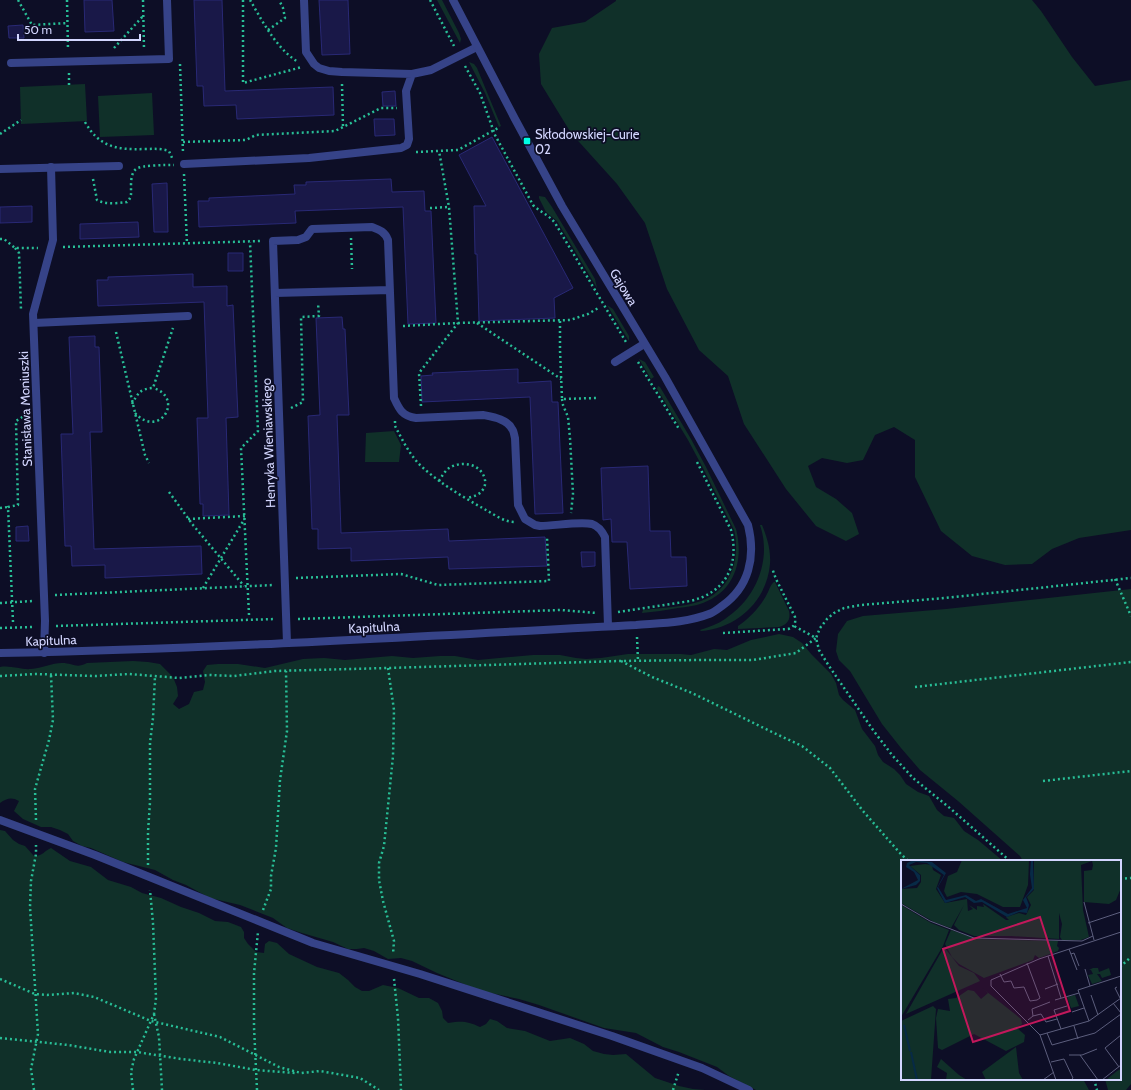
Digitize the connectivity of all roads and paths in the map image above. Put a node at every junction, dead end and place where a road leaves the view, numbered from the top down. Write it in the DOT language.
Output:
graph roads {
  1 [pos="18,0"];
  2 [pos="67,0"];
  3 [pos="143,0"];
  4 [pos="167,0"];
  5 [pos="243,0"];
  6 [pos="250,0"];
  7 [pos="279,0"];
  8 [pos="304,0"];
  9 [pos="430,0"];
  10 [pos="453,0"];
  11 [pos="143,16"];
  12 [pos="68,23"];
  13 [pos="268,30"];
  14 [pos="476,47"];
  15 [pos="110,53"];
  16 [pos="459,56"];
  17 [pos="144,60"];
  18 [pos="69,61"];
  19 [pos="11,62"];
  20 [pos="180,63"];
  21 [pos="342,72"];
  22 [pos="412,74"];
  23 [pos="69,85"];
  24 [pos="407,107"];
  25 [pos="21,120"];
  26 [pos="85,122"];
  27 [pos="343,127"];
  28 [pos="498,128"];
  29 [pos="494,130"];
  30 [pos="0,134"];
  31 [pos="183,142"];
  32 [pos="439,151"];
  33 [pos="416,152"];
  34 [pos="184,164"];
  35 [pos="175,165"];
  36 [pos="91,166"];
  37 [pos="119,166"];
  38 [pos="51,167"];
  39 [pos="0,169"];
  40 [pos="449,206"];
  41 [pos="430,208"];
  42 [pos="350,228"];
  43 [pos="0,239"];
  44 [pos="273,241"];
  45 [pos="250,242"];
  46 [pos="187,244"];
  47 [pos="15,248"];
  48 [pos="51,248"];
  49 [pos="352,269"];
  50 [pos="390,290"];
  51 [pos="275,293"];
  52 [pos="318,300"];
  53 [pos="600,307"];
  54 [pos="21,315"];
  55 [pos="177,316"];
  56 [pos="188,316"];
  57 [pos="113,319"];
  58 [pos="560,321"];
  59 [pos="34,323"];
  60 [pos="458,323"];
  61 [pos="476,323"];
  62 [pos="391,327"];
  63 [pos="644,344"];
  64 [pos="632,351"];
  65 [pos="615,362"];
  66 [pos="561,379"];
  67 [pos="153,388"];
  68 [pos="597,398"];
  69 [pos="562,399"];
  70 [pos="132,404"];
  71 [pos="24,408"];
  72 [pos="134,412"];
  73 [pos="290,416"];
  74 [pos="421,418"];
  75 [pos="394,419"];
  76 [pos="682,436"];
  77 [pos="693,455"];
  78 [pos="149,463"];
  79 [pos="440,480"];
  80 [pos="169,492"];
  81 [pos="466,498"];
  82 [pos="0,508"];
  83 [pos="8,508"];
  84 [pos="245,517"];
  85 [pos="188,519"];
  86 [pos="531,523"];
  87 [pos="568,524"];
  88 [pos="547,526"];
  89 [pos="220,558"];
  90 [pos="772,568"];
  91 [pos="296,571"];
  92 [pos="296,578"];
  93 [pos="1131,578"];
  94 [pos="1115,579"];
  95 [pos="285,582"];
  96 [pos="246,586"];
  97 [pos="203,588"];
  98 [pos="740,589"];
  99 [pos="44,598"];
  100 [pos="0,602"];
  101 [pos="12,602"];
  102 [pos="608,612"];
  103 [pos="249,615"];
  104 [pos="1131,616"];
  105 [pos="286,619"];
  106 [pos="13,622"];
  107 [pos="608,626"];
  108 [pos="794,626"];
  109 [pos="45,627"];
  110 [pos="0,628"];
  111 [pos="723,633"];
  112 [pos="636,638"];
  113 [pos="816,638"];
  114 [pos="287,643"];
  115 [pos="44,652"];
  116 [pos="0,653"];
  117 [pos="620,661"];
  118 [pos="638,661"];
  119 [pos="1131,662"];
  120 [pos="388,668"];
  121 [pos="286,671"];
  122 [pos="51,675"];
  123 [pos="0,676"];
  124 [pos="915,687"];
  125 [pos="1131,772"];
  126 [pos="1043,781"];
  127 [pos="0,820"];
  128 [pos="36,834"];
  129 [pos="907,860"];
  130 [pos="1009,860"];
  131 [pos="1131,878"];
  132 [pos="1121,879"];
  133 [pos="259,921"];
  134 [pos="1131,957"];
  135 [pos="392,966"];
  136 [pos="1121,966"];
  137 [pos="0,979"];
  138 [pos="35,994"];
  139 [pos="154,1014"];
  140 [pos="156,1022"];
  141 [pos="0,1038"];
  142 [pos="36,1042"];
  143 [pos="160,1055"];
  144 [pos="255,1055"];
  145 [pos="682,1061"];
  146 [pos="256,1070"];
  147 [pos="301,1073"];
  148 [pos="1094,1080"];
  149 [pos="34,1090"];
  150 [pos="162,1090"];
  151 [pos="257,1090"];
  152 [pos="380,1090"];
  153 [pos="401,1090"];
  154 [pos="673,1090"];
  155 [pos="749,1090"];
  156 [pos="1097,1090"];
  1 -- 12 [label="path"];
  2 -- 12 [label="path"];
  3 -- 11 [label="path"];
  4 -- 17 [label="street"];
  5 -- 13 [label="path"];
  6 -- 13 [label="path"];
  7 -- 13 [label="path"];
  8 -- 21 [label="street"];
  9 -- 16 [label="path"];
  10 -- 14 [label="street, Gajowa"];
  11 -- 15 [label="path"];
  11 -- 17 [label="path"];
  12 -- 18 [label="path"];
  14 -- 16 [label="street"];
  14 -- 63 [label="street, Gajowa"];
  16 -- 22 [label="street"];
  16 -- 29 [label="path"];
  17 -- 18 [label="street"];
  18 -- 19 [label="street"];
  18 -- 23 [label="path"];
  20 -- 31 [label="path"];
  21 -- 22 [label="street"];
  21 -- 27 [label="path"];
  22 -- 24 [label="street"];
  24 -- 27 [label="path"];
  24 -- 34 [label="street"];
  25 -- 30 [label="path"];
  26 -- 35 [label="path"];
  27 -- 31 [label="path"];
  28 -- 29 [label="path"];
  29 -- 32 [label="path"];
  29 -- 64 [label="path"];
  31 -- 34 [label="path"];
  32 -- 33 [label="path"];
  32 -- 40 [label="path"];
  34 -- 35 [label="path"];
  34 -- 46 [label="path"];
  35 -- 36 [label="path"];
  36 -- 37 [label="street"];
  36 -- 38 [label="street"];
  38 -- 39 [label="street"];
  38 -- 48 [label="street, Stanisława Moniuszki"];
  40 -- 41 [label="path"];
  40 -- 60 [label="path"];
  42 -- 44 [label="street"];
  42 -- 49 [label="path"];
  42 -- 50 [label="street"];
  43 -- 47 [label="path"];
  44 -- 45 [label="path"];
  44 -- 51 [label="street, Henryka Wieniawskiego"];
  45 -- 46 [label="path"];
  45 -- 84 [label="path"];
  46 -- 48 [label="path"];
  47 -- 48 [label="path"];
  47 -- 54 [label="path"];
  48 -- 59 [label="street, Stanisława Moniuszki"];
  50 -- 51 [label="street"];
  50 -- 62 [label="street"];
  51 -- 95 [label="street, Henryka Wieniawskiego"];
  52 -- 73 [label="path"];
  53 -- 58 [label="path"];
  55 -- 56 [label="street"];
  55 -- 57 [label="street"];
  55 -- 67 [label="path"];
  57 -- 59 [label="street"];
  57 -- 70 [label="path"];
  58 -- 61 [label="path"];
  58 -- 66 [label="path"];
  59 -- 99 [label="street, Stanisława Moniuszki"];
  60 -- 61 [label="path"];
  60 -- 62 [label="path"];
  60 -- 74 [label="path"];
  61 -- 66 [label="path"];
  62 -- 74 [label="street"];
  63 -- 64 [label="street"];
  63 -- 98 [label="street, Gajowa"];
  64 -- 65 [label="street"];
  64 -- 76 [label="path"];
  66 -- 69 [label="path"];
  67 -- 70 [label="path"];
  67 -- 72 [label="path"];
  68 -- 69 [label="path"];
  69 -- 87 [label="path"];
  70 -- 72 [label="path"];
  71 -- 83 [label="path"];
  72 -- 78 [label="path"];
  74 -- 86 [label="street"];
  75 -- 79 [label="path"];
  77 -- 102 [label="path"];
  79 -- 81 [label="path"];
  79 -- 81 [label="path"];
  80 -- 85 [label="path"];
  81 -- 86 [label="path"];
  82 -- 83 [label="path"];
  83 -- 101 [label="path"];
  84 -- 85 [label="path"];
  84 -- 89 [label="path"];
  84 -- 96 [label="path"];
  85 -- 89 [label="path"];
  86 -- 88 [label="street"];
  87 -- 88 [label="street"];
  87 -- 102 [label="street"];
  88 -- 92 [label="path"];
  89 -- 96 [label="path"];
  89 -- 97 [label="path"];
  90 -- 108 [label="path"];
  91 -- 92 [label="path"];
  92 -- 95 [label="path"];
  93 -- 94 [label="path"];
  94 -- 104 [label="path"];
  94 -- 113 [label="path"];
  95 -- 96 [label="path"];
  95 -- 105 [label="street, Henryka Wieniawskiego"];
  96 -- 97 [label="path"];
  96 -- 103 [label="path"];
  97 -- 99 [label="path"];
  98 -- 107 [label="street, Kapitulna"];
  99 -- 101 [label="path"];
  99 -- 109 [label="street, Stanisława Moniuszki"];
  100 -- 101 [label="path"];
  101 -- 106 [label="path"];
  102 -- 105 [label="path"];
  102 -- 107 [label="street"];
  105 -- 109 [label="path"];
  105 -- 114 [label="street, Henryka Wieniawskiego"];
  107 -- 114 [label="street, Kapitulna"];
  108 -- 111 [label="path"];
  108 -- 113 [label="path"];
  109 -- 110 [label="path"];
  109 -- 115 [label="street, Stanisława Moniuszki"];
  112 -- 118 [label="path"];
  113 -- 118 [label="path"];
  113 -- 130 [label="path"];
  114 -- 115 [label="street, Kapitulna"];
  115 -- 116 [label="street, Kapitulna"];
  117 -- 118 [label="path"];
  117 -- 120 [label="path"];
  117 -- 129 [label="path"];
  119 -- 124 [label="path"];
  120 -- 121 [label="path"];
  120 -- 135 [label="path"];
  121 -- 122 [label="path"];
  121 -- 133 [label="path"];
  122 -- 123 [label="path"];
  122 -- 128 [label="path"];
  125 -- 126 [label="path"];
  127 -- 128 [label="street"];
  128 -- 133 [label="street"];
  128 -- 138 [label="path"];
  131 -- 132 [label="path"];
  133 -- 135 [label="street"];
  133 -- 144 [label="path"];
  134 -- 136 [label="path"];
  135 -- 145 [label="street"];
  135 -- 153 [label="path"];
  137 -- 138 [label="path"];
  138 -- 140 [label="path"];
  138 -- 142 [label="path"];
  139 -- 140 [label="path"];
  140 -- 143 [label="path"];
  140 -- 144 [label="path"];
  141 -- 142 [label="path"];
  142 -- 143 [label="path"];
  142 -- 149 [label="path"];
  143 -- 146 [label="path"];
  143 -- 150 [label="path"];
  144 -- 146 [label="path"];
  144 -- 147 [label="path"];
  145 -- 154 [label="path"];
  145 -- 155 [label="street"];
  146 -- 147 [label="path"];
  146 -- 151 [label="path"];
  147 -- 152 [label="path"];
  148 -- 156 [label="path"];
}
